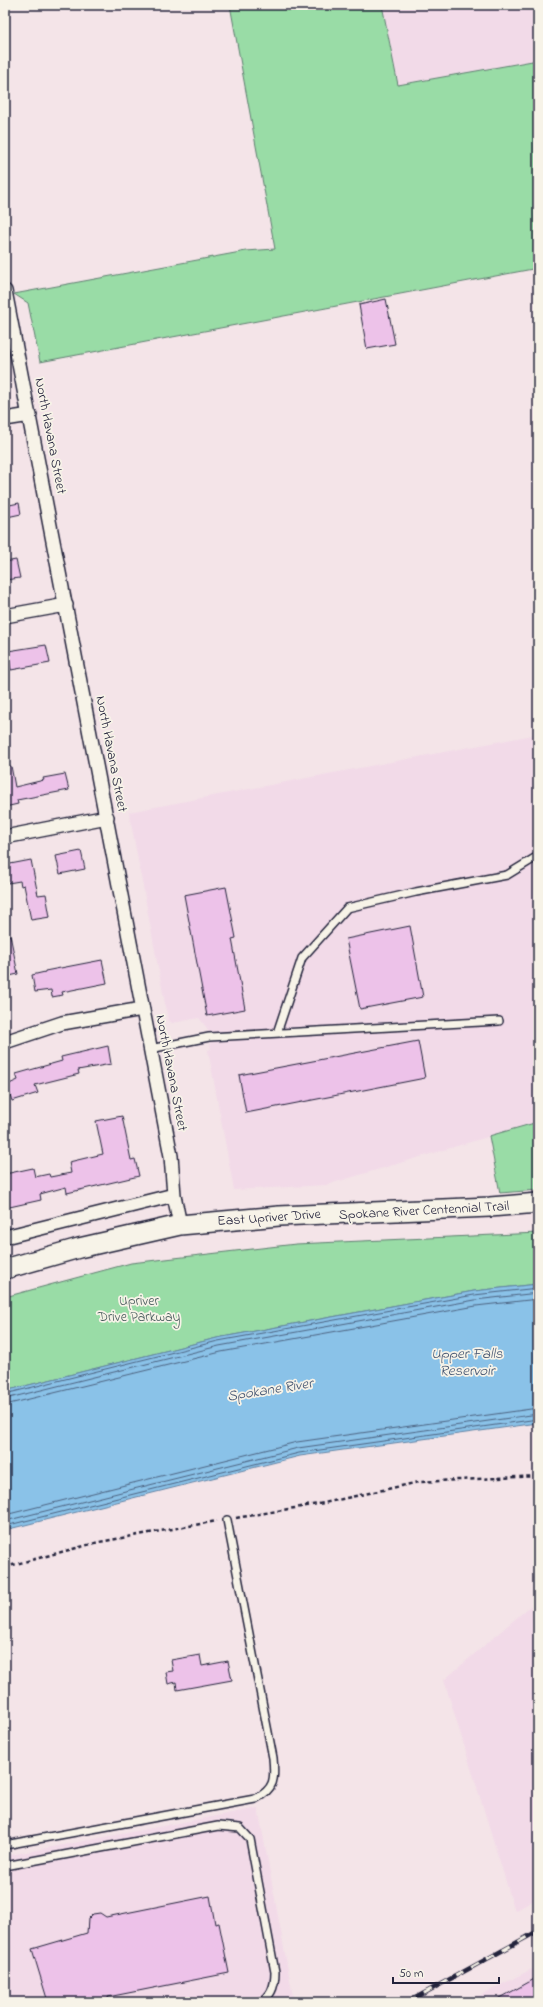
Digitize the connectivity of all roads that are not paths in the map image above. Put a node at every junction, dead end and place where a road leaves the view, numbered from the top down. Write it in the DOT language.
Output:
graph roads {
  1 [pos="5,291"];
  2 [pos="30,415"];
  3 [pos="5,419"];
  4 [pos="66,605"];
  5 [pos="5,616"];
  6 [pos="107,817"];
  7 [pos="5,837"];
  8 [pos="538,856"];
  9 [pos="142,1009"];
  10 [pos="499,1021"];
  11 [pos="277,1033"];
  12 [pos="5,1042"];
  13 [pos="150,1049"];
  14 [pos="174,1195"];
  15 [pos="538,1203"];
  16 [pos="180,1225"];
  17 [pos="5,1237"];
  18 [pos="5,1269"];
  19 [pos="227,1520"];
  20 [pos="5,1845"];
  21 [pos="5,1866"];
  22 [pos="260,2002"];
  1 -- 2 [label="street, North Havana Street"];
  2 -- 3 [label="street"];
  2 -- 4 [label="street, North Havana Street"];
  4 -- 5 [label="street"];
  4 -- 6 [label="street, North Havana Street"];
  6 -- 7 [label="street"];
  6 -- 9 [label="street, North Havana Street"];
  8 -- 11 [label="lane"];
  9 -- 12 [label="street"];
  9 -- 13 [label="street, North Havana Street"];
  10 -- 11 [label="lane"];
  11 -- 13 [label="lane"];
  13 -- 14 [label="street, North Havana Street"];
  14 -- 16 [label="street, North Havana Street"];
  14 -- 17 [label="street"];
  15 -- 16 [label="street, East Upriver Drive"];
  16 -- 18 [label="street, East Upriver Drive"];
  19 -- 20 [label="lane"];
  21 -- 22 [label="lane"];
}
